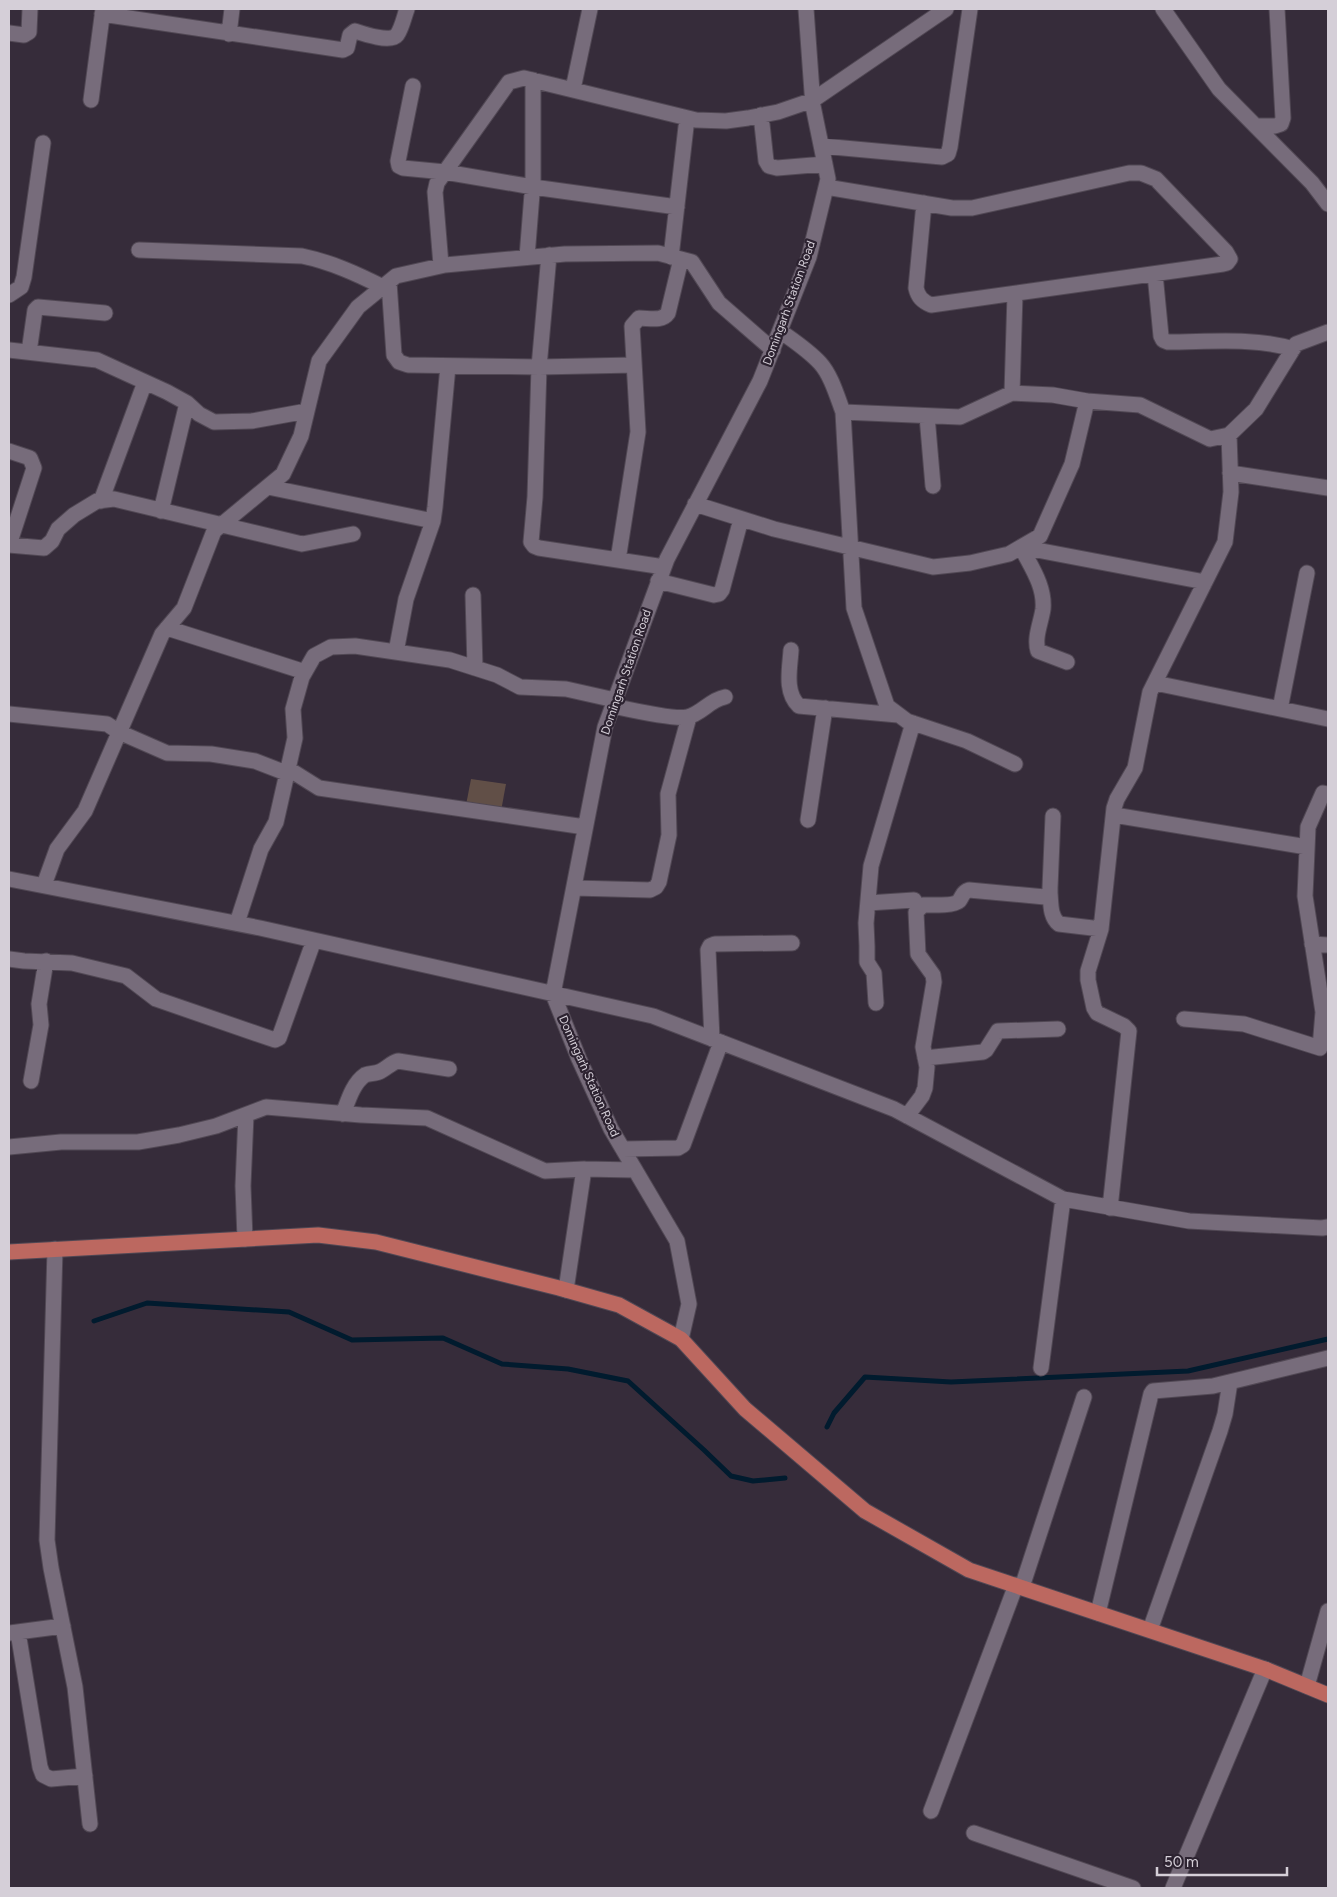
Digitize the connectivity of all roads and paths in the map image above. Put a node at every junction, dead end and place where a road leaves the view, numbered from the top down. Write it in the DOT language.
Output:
graph roads {
  1 [pos="30,9"];
  2 [pos="232,9"];
  3 [pos="407,9"];
  4 [pos="590,9"];
  5 [pos="806,9"];
  6 [pos="946,9"];
  7 [pos="970,9"];
  8 [pos="1163,9"];
  9 [pos="1278,9"];
  10 [pos="102,12"];
  11 [pos="9,33"];
  12 [pos="229,34"];
  13 [pos="533,80"];
  14 [pos="413,86"];
  15 [pos="574,89"];
  16 [pos="91,100"];
  17 [pos="813,100"];
  18 [pos="760,115"];
  19 [pos="687,118"];
  20 [pos="1256,126"];
  21 [pos="42,143"];
  22 [pos="822,146"];
  23 [pos="825,164"];
  24 [pos="445,172"];
  25 [pos="533,187"];
  26 [pos="826,187"];
  27 [pos="924,203"];
  28 [pos="1328,204"];
  29 [pos="677,207"];
  30 [pos="139,250"];
  31 [pos="549,255"];
  32 [pos="527,257"];
  33 [pos="676,258"];
  34 [pos="441,266"];
  35 [pos="1155,274"];
  36 [pos="386,285"];
  37 [pos="1015,294"];
  38 [pos="9,296"];
  39 [pos="105,313"];
  40 [pos="780,331"];
  41 [pos="1328,332"];
  42 [pos="1293,349"];
  43 [pos="9,350"];
  44 [pos="773,350"];
  45 [pos="29,352"];
  46 [pos="634,365"];
  47 [pos="448,366"];
  48 [pos="539,367"];
  49 [pos="145,382"];
  50 [pos="1012,393"];
  51 [pos="1087,401"];
  52 [pos="187,403"];
  53 [pos="307,411"];
  54 [pos="842,412"];
  55 [pos="927,416"];
  56 [pos="1229,436"];
  57 [pos="9,451"];
  58 [pos="1230,472"];
  59 [pos="933,486"];
  60 [pos="268,487"];
  61 [pos="1328,488"];
  62 [pos="101,501"];
  63 [pos="695,504"];
  64 [pos="161,511"];
  65 [pos="741,518"];
  66 [pos="433,521"];
  67 [pos="223,524"];
  68 [pos="353,534"];
  69 [pos="9,545"];
  70 [pos="850,547"];
  71 [pos="1021,547"];
  72 [pos="618,560"];
  73 [pos="1307,573"];
  74 [pos="661,574"];
  75 [pos="1205,582"];
  76 [pos="473,595"];
  77 [pos="167,628"];
  78 [pos="790,650"];
  79 [pos="396,652"];
  80 [pos="1067,662"];
  81 [pos="475,668"];
  82 [pos="305,672"];
  83 [pos="1155,683"];
  84 [pos="725,697"];
  85 [pos="614,703"];
  86 [pos="825,708"];
  87 [pos="1280,709"];
  88 [pos="9,714"];
  89 [pos="898,715"];
  90 [pos="689,717"];
  91 [pos="1328,719"];
  92 [pos="913,723"];
  93 [pos="119,732"];
  94 [pos="1015,764"];
  95 [pos="286,771"];
  96 [pos="1328,794"];
  97 [pos="1114,815"];
  98 [pos="1053,816"];
  99 [pos="808,820"];
  100 [pos="585,827"];
  101 [pos="1307,847"];
  102 [pos="9,879"];
  103 [pos="44,885"];
  104 [pos="574,888"];
  105 [pos="1050,893"];
  106 [pos="914,900"];
  107 [pos="868,903"];
  108 [pos="238,923"];
  109 [pos="1101,929"];
  110 [pos="314,940"];
  111 [pos="792,943"];
  112 [pos="1312,944"];
  113 [pos="1328,945"];
  114 [pos="9,959"];
  115 [pos="46,961"];
  116 [pos="553,994"];
  117 [pos="876,1003"];
  118 [pos="1184,1019"];
  119 [pos="1058,1029"];
  120 [pos="716,1040"];
  121 [pos="925,1058"];
  122 [pos="449,1069"];
  123 [pos="31,1081"];
  124 [pos="343,1114"];
  125 [pos="246,1115"];
  126 [pos="907,1116"];
  127 [pos="9,1147"];
  128 [pos="623,1149"];
  129 [pos="584,1169"];
  130 [pos="635,1170"];
  131 [pos="1063,1199"];
  132 [pos="1110,1208"];
  133 [pos="1328,1227"];
  134 [pos="245,1239"];
  135 [pos="55,1249"];
  136 [pos="9,1252"];
  137 [pos="566,1290"];
  138 [pos="681,1339"];
  139 [pos="1328,1358"];
  140 [pos="1041,1368"];
  141 [pos="1230,1382"];
  142 [pos="1084,1397"];
  143 [pos="1019,1586"];
  144 [pos="1328,1611"];
  145 [pos="1098,1613"];
  146 [pos="63,1626"];
  147 [pos="1150,1630"];
  148 [pos="14,1633"];
  149 [pos="1265,1669"];
  150 [pos="1307,1686"];
  151 [pos="1328,1695"];
  152 [pos="85,1776"];
  153 [pos="931,1811"];
  154 [pos="90,1824"];
  155 [pos="974,1833"];
  156 [pos="1133,1888"];
  157 [pos="1173,1888"];
  1 -- 11 [label="street"];
  2 -- 12 [label="street"];
  3 -- 12 [label="street"];
  4 -- 15 [label="street"];
  5 -- 17 [label="street, Domingarh Station Road"];
  6 -- 17 [label="street"];
  7 -- 22 [label="street"];
  8 -- 20 [label="street"];
  9 -- 20 [label="street"];
  10 -- 12 [label="street"];
  10 -- 16 [label="street"];
  13 -- 15 [label="street"];
  13 -- 24 [label="street"];
  13 -- 25 [label="street"];
  14 -- 24 [label="street"];
  15 -- 19 [label="street"];
  17 -- 18 [label="street"];
  17 -- 22 [label="street, Domingarh Station Road"];
  18 -- 19 [label="street"];
  18 -- 23 [label="street"];
  19 -- 29 [label="street"];
  20 -- 28 [label="street"];
  21 -- 38 [label="street"];
  22 -- 23 [label="street, Domingarh Station Road"];
  23 -- 26 [label="street, Domingarh Station Road"];
  24 -- 25 [label="street"];
  24 -- 34 [label="street"];
  25 -- 29 [label="street"];
  25 -- 32 [label="street"];
  26 -- 27 [label="street"];
  26 -- 40 [label="street, Domingarh Station Road"];
  27 -- 35 [label="street"];
  27 -- 37 [label="street"];
  29 -- 33 [label="street"];
  30 -- 36 [label="street"];
  31 -- 32 [label="street"];
  31 -- 33 [label="street"];
  31 -- 48 [label="street"];
  32 -- 34 [label="street"];
  33 -- 44 [label="street"];
  33 -- 46 [label="street"];
  34 -- 36 [label="street"];
  35 -- 37 [label="street"];
  35 -- 42 [label="street"];
  36 -- 47 [label="street"];
  36 -- 53 [label="street"];
  37 -- 50 [label="street"];
  39 -- 45 [label="street"];
  40 -- 44 [label="street, Domingarh Station Road"];
  40 -- 54 [label="street"];
  41 -- 42 [label="street"];
  42 -- 56 [label="street"];
  43 -- 45 [label="street"];
  44 -- 63 [label="street, Domingarh Station Road"];
  45 -- 49 [label="street"];
  46 -- 48 [label="street"];
  46 -- 72 [label="street"];
  47 -- 48 [label="street"];
  47 -- 66 [label="street"];
  48 -- 72 [label="street"];
  49 -- 52 [label="street"];
  49 -- 62 [label="street"];
  50 -- 51 [label="street"];
  50 -- 55 [label="street"];
  51 -- 56 [label="street"];
  51 -- 71 [label="street"];
  52 -- 53 [label="street"];
  52 -- 64 [label="street"];
  53 -- 60 [label="street"];
  54 -- 55 [label="street"];
  54 -- 70 [label="street"];
  55 -- 59 [label="street"];
  56 -- 58 [label="street"];
  57 -- 69 [label="street"];
  58 -- 61 [label="street"];
  58 -- 75 [label="street"];
  60 -- 66 [label="street"];
  60 -- 67 [label="street"];
  62 -- 64 [label="street"];
  62 -- 69 [label="street"];
  63 -- 65 [label="street"];
  63 -- 74 [label="street, Domingarh Station Road"];
  64 -- 67 [label="street"];
  65 -- 70 [label="street"];
  65 -- 74 [label="street"];
  66 -- 79 [label="street"];
  67 -- 68 [label="street"];
  67 -- 77 [label="street"];
  70 -- 71 [label="street"];
  70 -- 89 [label="street"];
  71 -- 75 [label="street"];
  71 -- 80 [label="street"];
  72 -- 74 [label="street"];
  73 -- 87 [label="street"];
  74 -- 85 [label="street, Domingarh Station Road"];
  75 -- 83 [label="street"];
  76 -- 81 [label="street"];
  77 -- 82 [label="street"];
  77 -- 93 [label="street"];
  78 -- 86 [label="street"];
  79 -- 81 [label="street"];
  79 -- 82 [label="street"];
  81 -- 85 [label="street"];
  82 -- 95 [label="street"];
  83 -- 87 [label="street"];
  83 -- 97 [label="street"];
  84 -- 90 [label="street"];
  85 -- 90 [label="street"];
  85 -- 100 [label="street, Domingarh Station Road"];
  86 -- 89 [label="street"];
  86 -- 99 [label="street"];
  87 -- 91 [label="street"];
  88 -- 93 [label="street"];
  89 -- 92 [label="street"];
  90 -- 104 [label="street"];
  92 -- 94 [label="street"];
  92 -- 107 [label="street"];
  93 -- 95 [label="street"];
  93 -- 103 [label="street"];
  95 -- 100 [label="street"];
  95 -- 108 [label="street"];
  96 -- 101 [label="street"];
  97 -- 101 [label="street"];
  97 -- 109 [label="street"];
  98 -- 105 [label="street"];
  100 -- 104 [label="street, Domingarh Station Road"];
  101 -- 112 [label="street"];
  102 -- 103 [label="street"];
  103 -- 108 [label="street"];
  104 -- 116 [label="street, Domingarh Station Road"];
  105 -- 109 [label="street"];
  105 -- 121 [label="street"];
  106 -- 107 [label="street"];
  107 -- 117 [label="street"];
  108 -- 110 [label="street"];
  109 -- 132 [label="street"];
  110 -- 115 [label="street"];
  110 -- 116 [label="street"];
  111 -- 120 [label="street"];
  112 -- 113 [label="street"];
  112 -- 118 [label="street"];
  114 -- 115 [label="street"];
  115 -- 123 [label="street"];
  116 -- 120 [label="street"];
  116 -- 128 [label="street, Domingarh Station Road"];
  119 -- 121 [label="street"];
  120 -- 126 [label="street"];
  120 -- 128 [label="street"];
  121 -- 126 [label="street"];
  122 -- 124 [label="street"];
  124 -- 125 [label="street"];
  124 -- 129 [label="street"];
  125 -- 127 [label="street"];
  125 -- 134 [label="street"];
  126 -- 131 [label="street"];
  128 -- 130 [label="street, Domingarh Station Road"];
  129 -- 130 [label="street"];
  129 -- 137 [label="street"];
  130 -- 138 [label="street, Domingarh Station Road"];
  131 -- 132 [label="street"];
  131 -- 140 [label="street"];
  132 -- 133 [label="street"];
  134 -- 135 [label="main road"];
  134 -- 137 [label="main road"];
  135 -- 136 [label="main road"];
  135 -- 146 [label="street"];
  137 -- 138 [label="main road"];
  138 -- 143 [label="main road"];
  139 -- 141 [label="street"];
  141 -- 145 [label="street"];
  141 -- 147 [label="street"];
  142 -- 143 [label="street"];
  143 -- 145 [label="main road"];
  143 -- 153 [label="street"];
  144 -- 150 [label="street"];
  145 -- 147 [label="main road"];
  146 -- 148 [label="street"];
  146 -- 152 [label="street"];
  147 -- 149 [label="main road"];
  148 -- 152 [label="street"];
  149 -- 150 [label="main road"];
  149 -- 157 [label="street"];
  150 -- 151 [label="main road"];
  152 -- 154 [label="street"];
  155 -- 156 [label="street"];
}
